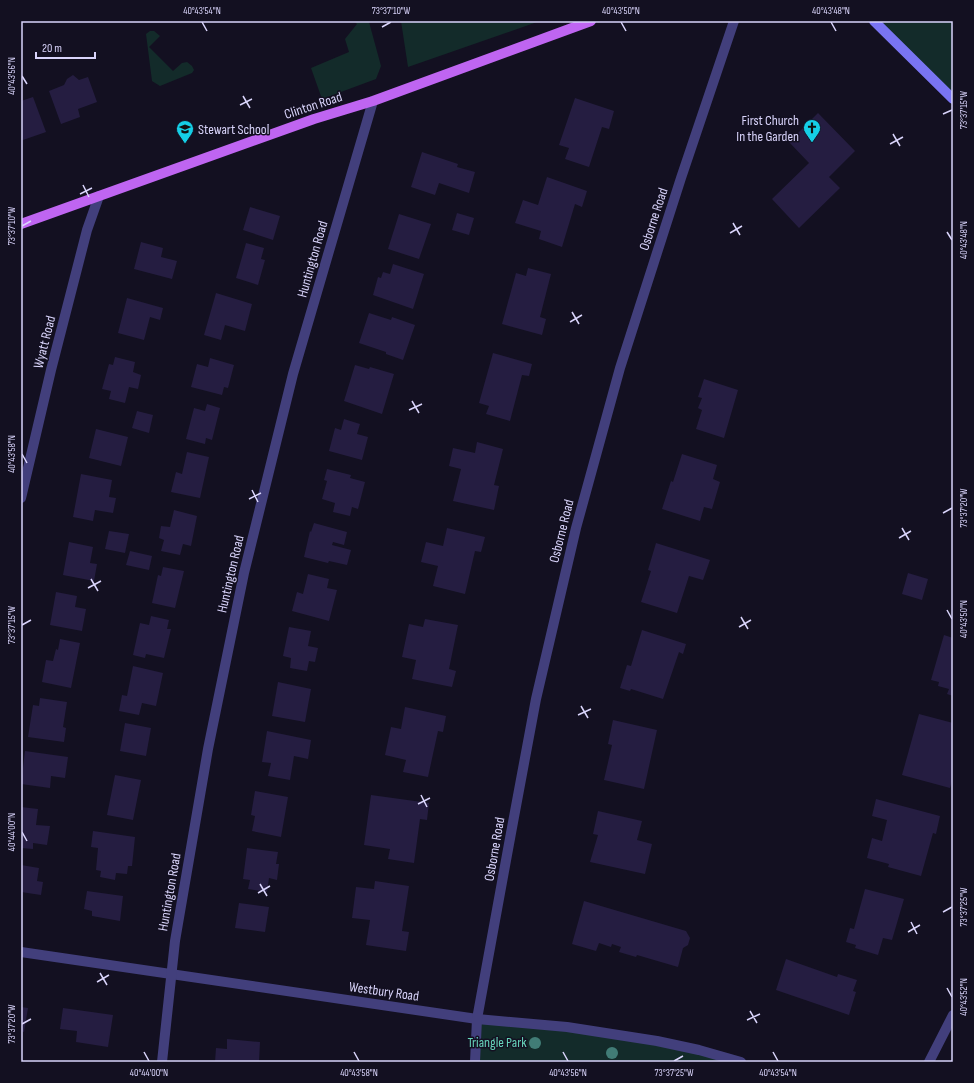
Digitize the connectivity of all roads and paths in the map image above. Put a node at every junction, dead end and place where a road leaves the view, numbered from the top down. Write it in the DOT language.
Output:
graph roads {
  1 [pos="591,21"];
  2 [pos="734,21"];
  3 [pos="874,21"];
  4 [pos="953,99"];
  5 [pos="373,101"];
  6 [pos="99,196"];
  7 [pos="21,224"];
  8 [pos="21,498"];
  9 [pos="21,952"];
  10 [pos="172,974"];
  11 [pos="953,1015"];
  12 [pos="477,1019"];
  13 [pos="162,1062"];
  14 [pos="475,1062"];
  15 [pos="741,1062"];
  16 [pos="929,1062"];
  1 -- 5 [label="main road, Clinton Road"];
  2 -- 12 [label="street, Osborne Road"];
  3 -- 4 [label="main road"];
  5 -- 6 [label="main road, Clinton Road"];
  5 -- 10 [label="street, Huntington Road"];
  6 -- 7 [label="main road, Clinton Road"];
  6 -- 8 [label="street, Wyatt Road"];
  9 -- 10 [label="street, Westbury Road"];
  10 -- 12 [label="street, Westbury Road"];
  10 -- 13 [label="street, Huntington Road"];
  11 -- 16 [label="street"];
  12 -- 14 [label="street, Osborne Road"];
  12 -- 15 [label="street, Westbury Road"];
}
